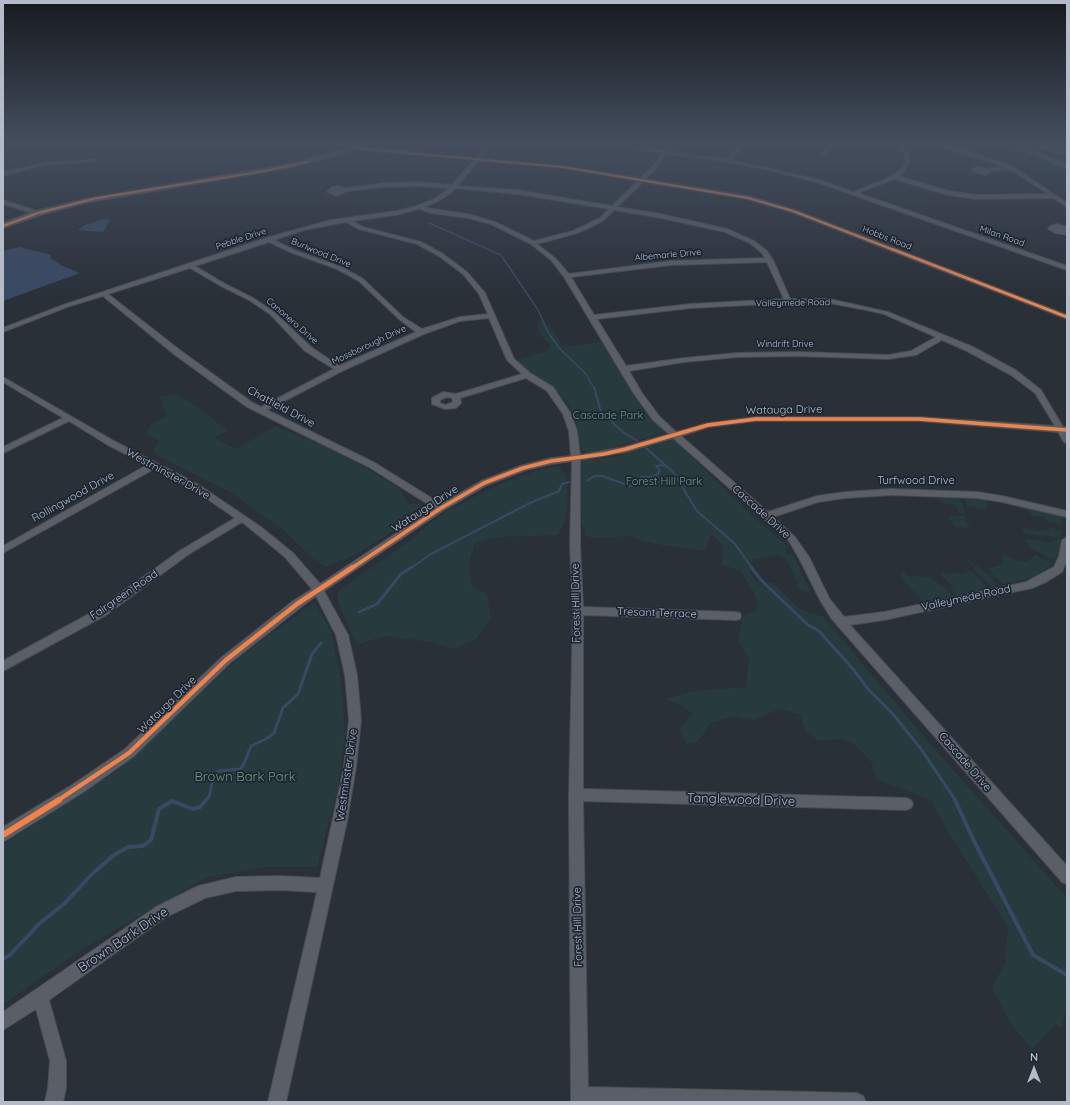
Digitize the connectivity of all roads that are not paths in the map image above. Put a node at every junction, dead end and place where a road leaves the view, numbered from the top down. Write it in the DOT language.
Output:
graph roads {
  1 [pos="110,196"];
  2 [pos="442,196"];
  3 [pos="543,196"];
  4 [pos="625,196"];
  5 [pos="734,196"];
  6 [pos="861,196"];
  7 [pos="973,196"];
  8 [pos="1054,196"];
  9 [pos="3,202"];
  10 [pos="1067,205"];
  11 [pos="419,207"];
  12 [pos="613,208"];
  13 [pos="38,213"];
  14 [pos="347,220"];
  15 [pos="3,226"];
  16 [pos="1067,229"];
  17 [pos="1067,233"];
  18 [pos="268,240"];
  19 [pos="533,243"];
  20 [pos="770,260"];
  21 [pos="190,265"];
  22 [pos="1067,268"];
  23 [pos="567,276"];
  24 [pos="103,293"];
  25 [pos="788,301"];
  26 [pos="492,316"];
  27 [pos="592,317"];
  28 [pos="1067,317"];
  29 [pos="3,330"];
  30 [pos="421,332"];
  31 [pos="942,337"];
  32 [pos="624,369"];
  33 [pos="339,370"];
  34 [pos="527,375"];
  35 [pos="3,379"];
  36 [pos="456,397"];
  37 [pos="261,410"];
  38 [pos="69,418"];
  39 [pos="1064,429"];
  40 [pos="674,434"];
  41 [pos="1067,440"];
  42 [pos="3,450"];
  43 [pos="576,458"];
  44 [pos="154,465"];
  45 [pos="441,508"];
  46 [pos="1067,514"];
  47 [pos="767,516"];
  48 [pos="242,518"];
  49 [pos="1067,540"];
  50 [pos="3,550"];
  51 [pos="1066,556"];
  52 [pos="318,590"];
  53 [pos="578,611"];
  54 [pos="736,616"];
  55 [pos="841,622"];
  56 [pos="3,666"];
  57 [pos="576,795"];
  58 [pos="906,804"];
  59 [pos="3,835"];
  60 [pos="1067,877"];
  61 [pos="326,885"];
  62 [pos="40,996"];
  63 [pos="3,1022"];
  64 [pos="580,1099"];
  65 [pos="54,1102"];
  66 [pos="276,1102"];
  67 [pos="857,1102"];
  1 -- 13 [label="main road"];
  2 -- 11 [label="street, Pebble Drive"];
  3 -- 12 [label="street"];
  4 -- 12 [label="street"];
  5 -- 28 [label="street, Hobbs Road"];
  6 -- 22 [label="street, Milan Road"];
  7 -- 8 [label="street"];
  8 -- 10 [label="street"];
  9 -- 13 [label="street"];
  11 -- 14 [label="street, Pebble Drive"];
  11 -- 19 [label="street, Cascade Drive"];
  12 -- 19 [label="street"];
  12 -- 20 [label="street"];
  13 -- 15 [label="main road"];
  14 -- 18 [label="street, Pebble Drive"];
  14 -- 26 [label="street, Forest Hill Drive"];
  16 -- 17 [label="street"];
  18 -- 21 [label="street, Pebble Drive"];
  18 -- 30 [label="street, Burlwood Drive"];
  19 -- 23 [label="street, Cascade Drive"];
  20 -- 23 [label="street, Albemarle Drive"];
  20 -- 25 [label="street"];
  21 -- 24 [label="street, Pebble Drive"];
  21 -- 33 [label="street, Canonero Drive"];
  23 -- 27 [label="street, Cascade Drive"];
  24 -- 29 [label="street, Pebble Drive"];
  24 -- 37 [label="street, Chatfield Drive"];
  25 -- 27 [label="street, Valleymede Road"];
  25 -- 31 [label="street, Valleymede Road"];
  26 -- 30 [label="street, Mossborough Drive"];
  26 -- 34 [label="street, Forest Hill Drive"];
  27 -- 32 [label="street, Cascade Drive"];
  30 -- 33 [label="street, Mossborough Drive"];
  31 -- 32 [label="street, Windrift Drive"];
  31 -- 39 [label="street, Valleymede Road"];
  32 -- 40 [label="street, Cascade Drive"];
  33 -- 37 [label="street, Mossborough Drive"];
  34 -- 36 [label="street"];
  34 -- 43 [label="street, Forest Hill Drive"];
  35 -- 38 [label="street, Westminster Drive"];
  37 -- 45 [label="street, Chatfield Drive"];
  38 -- 42 [label="street"];
  38 -- 44 [label="street, Westminster Drive"];
  39 -- 40 [label="street, Watauga Drive"];
  39 -- 41 [label="street, Valleymede Road"];
  40 -- 43 [label="street, Watauga Drive"];
  40 -- 47 [label="street, Cascade Drive"];
  43 -- 45 [label="street, Watauga Drive"];
  43 -- 53 [label="street, Forest Hill Drive"];
  44 -- 48 [label="street, Westminster Drive"];
  44 -- 50 [label="street, Rollingwood Drive"];
  45 -- 52 [label="street, Watauga Drive"];
  46 -- 47 [label="street, Turfwood Drive"];
  47 -- 55 [label="street, Cascade Drive"];
  48 -- 52 [label="street, Westminster Drive"];
  48 -- 56 [label="street, Fairgreen Road"];
  49 -- 51 [label="street, Valleymede Road"];
  51 -- 55 [label="street, Valleymede Road"];
  52 -- 59 [label="street, Watauga Drive"];
  52 -- 61 [label="street, Westminster Drive"];
  53 -- 54 [label="street, Tresant Terrace"];
  53 -- 57 [label="street, Forest Hill Drive"];
  55 -- 60 [label="street, Cascade Drive"];
  57 -- 58 [label="street, Tanglewood Drive"];
  57 -- 64 [label="street, Forest Hill Drive"];
  61 -- 62 [label="street, Brown Bark Drive"];
  61 -- 66 [label="street, Westminster Drive"];
  62 -- 63 [label="street, Brown Bark Drive"];
  62 -- 65 [label="street"];
  64 -- 67 [label="street"];
}
